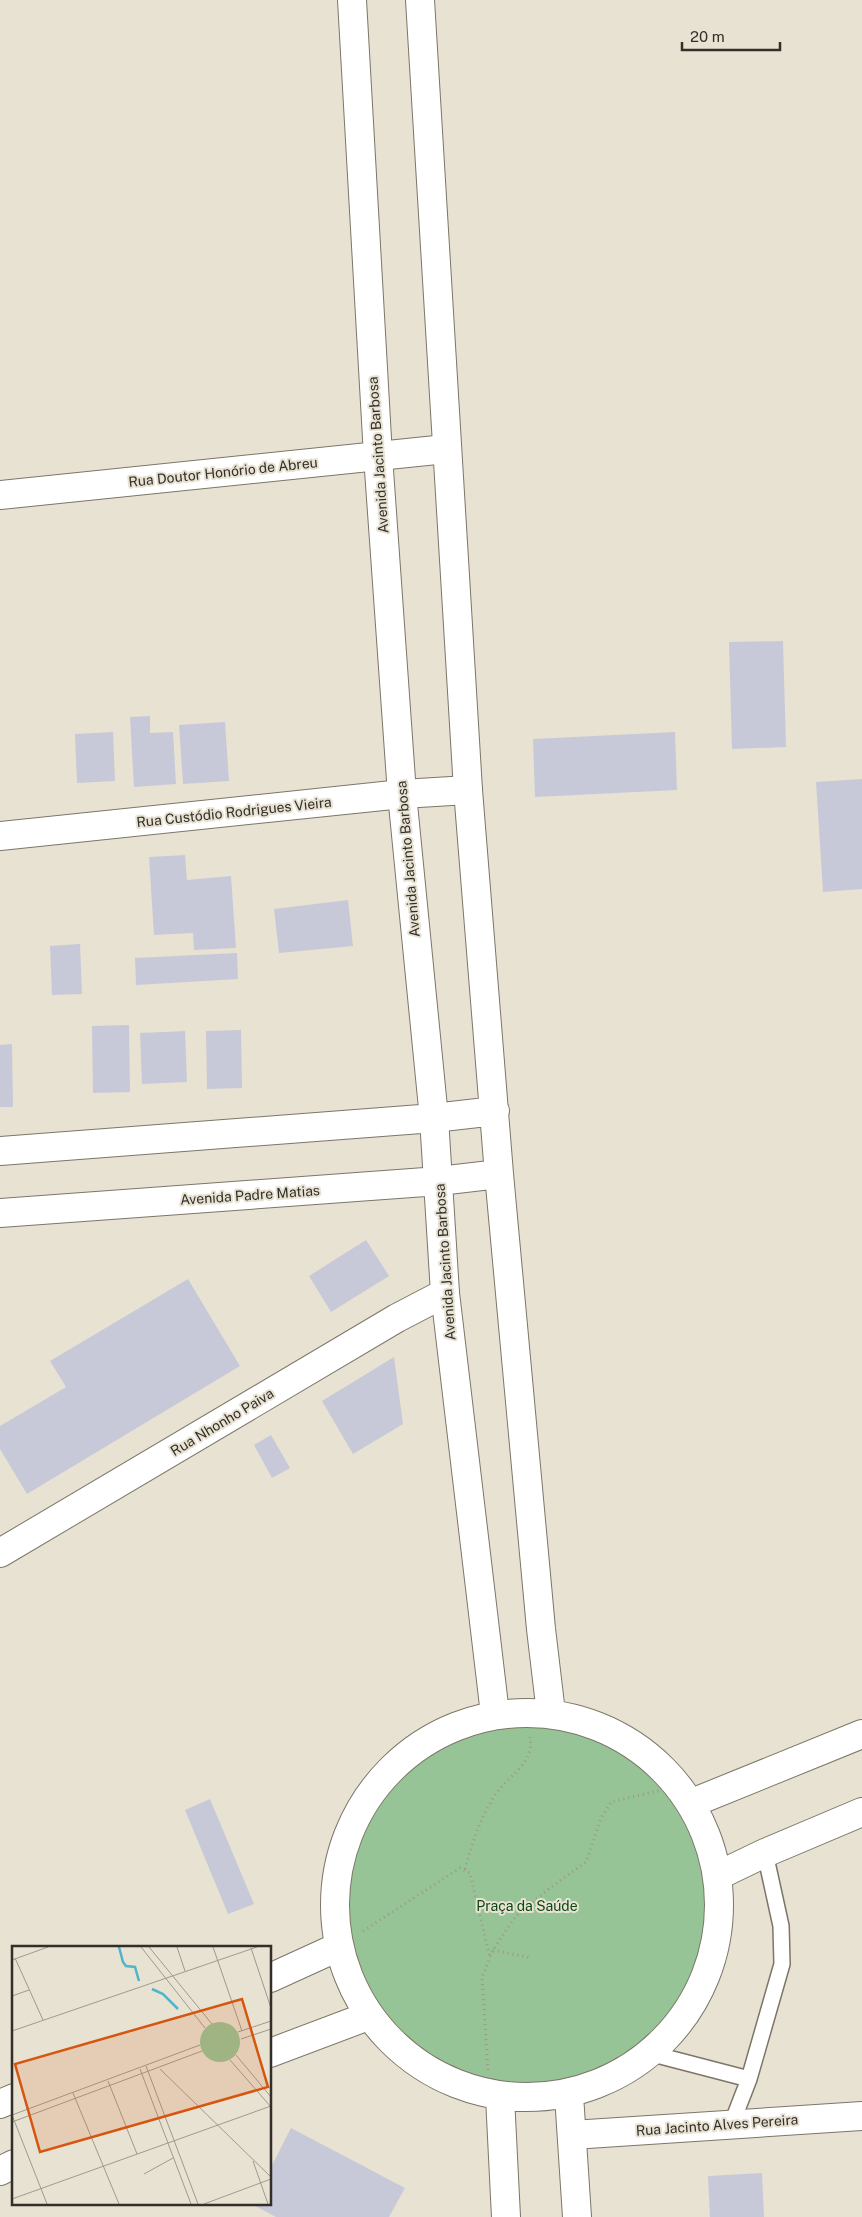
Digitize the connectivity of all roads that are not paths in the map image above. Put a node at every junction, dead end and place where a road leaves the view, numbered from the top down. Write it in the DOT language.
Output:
graph roads {
  1 [pos="352,0"];
  2 [pos="420,0"];
  3 [pos="446,449"];
  4 [pos="378,456"];
  5 [pos="0,495"];
  6 [pos="468,790"];
  7 [pos="402,794"];
  8 [pos="0,836"];
  9 [pos="495,1111"];
  10 [pos="434,1118"];
  11 [pos="0,1151"];
  12 [pos="499,1174"];
  13 [pos="439,1181"];
  14 [pos="0,1213"];
  15 [pos="445,1292"];
  16 [pos="0,1553"];
  17 [pos="551,1713"];
  18 [pos="495,1714"];
  19 [pos="862,1734"];
  20 [pos="685,1794"];
  21 [pos="862,1812"];
  22 [pos="765,1853"];
  23 [pos="717,1876"];
  24 [pos="338,1947"];
  25 [pos="271,1978"];
  26 [pos="368,2016"];
  27 [pos="271,2053"];
  28 [pos="649,2053"];
  29 [pos="749,2079"];
  30 [pos="569,2095"];
  31 [pos="495,2097"];
  32 [pos="12,2099"];
  33 [pos="0,2104"];
  34 [pos="862,2116"];
  35 [pos="732,2123"];
  36 [pos="572,2136"];
  37 [pos="12,2165"];
  38 [pos="0,2171"];
  39 [pos="506,2217"];
  40 [pos="577,2217"];
  1 -- 4 [label="main road, Avenida Jacinto Barbosa"];
  2 -- 3 [label="main road"];
  3 -- 4 [label="main road, Rua Doutor Honório de Abreu"];
  3 -- 6 [label="main road"];
  4 -- 5 [label="main road, Rua Doutor Honório de Abreu"];
  4 -- 7 [label="main road, Avenida Jacinto Barbosa"];
  6 -- 7 [label="main road, Rua Custódio Rodrigues Vieira"];
  6 -- 9 [label="main road"];
  7 -- 8 [label="main road, Rua Custódio Rodrigues Vieira"];
  7 -- 10 [label="main road, Avenida Jacinto Barbosa"];
  9 -- 10 [label="main road"];
  9 -- 12 [label="main road"];
  10 -- 11 [label="main road"];
  10 -- 13 [label="main road, Avenida Jacinto Barbosa"];
  12 -- 13 [label="main road, Avenida Padre Matias"];
  12 -- 17 [label="main road"];
  13 -- 14 [label="main road, Avenida Padre Matias"];
  13 -- 15 [label="main road, Avenida Jacinto Barbosa"];
  15 -- 16 [label="main road, Rua Nhonho Paiva"];
  15 -- 18 [label="main road, Avenida Jacinto Barbosa"];
  17 -- 18 [label="main road"];
  17 -- 20 [label="main road"];
  18 -- 24 [label="main road"];
  19 -- 20 [label="main road"];
  20 -- 23 [label="main road"];
  21 -- 22 [label="main road"];
  22 -- 23 [label="main road"];
  22 -- 29 [label="lane"];
  23 -- 28 [label="main road"];
  24 -- 25 [label="main road"];
  24 -- 26 [label="main road"];
  26 -- 27 [label="main road"];
  26 -- 31 [label="main road"];
  28 -- 29 [label="lane"];
  28 -- 30 [label="main road"];
  29 -- 35 [label="lane"];
  30 -- 31 [label="main road"];
  30 -- 36 [label="main road"];
  31 -- 39 [label="main road"];
  32 -- 33 [label="main road"];
  34 -- 35 [label="main road, Rua Jacinto Alves Pereira"];
  35 -- 36 [label="main road, Rua Jacinto Alves Pereira"];
  36 -- 40 [label="main road"];
  37 -- 38 [label="main road"];
}
